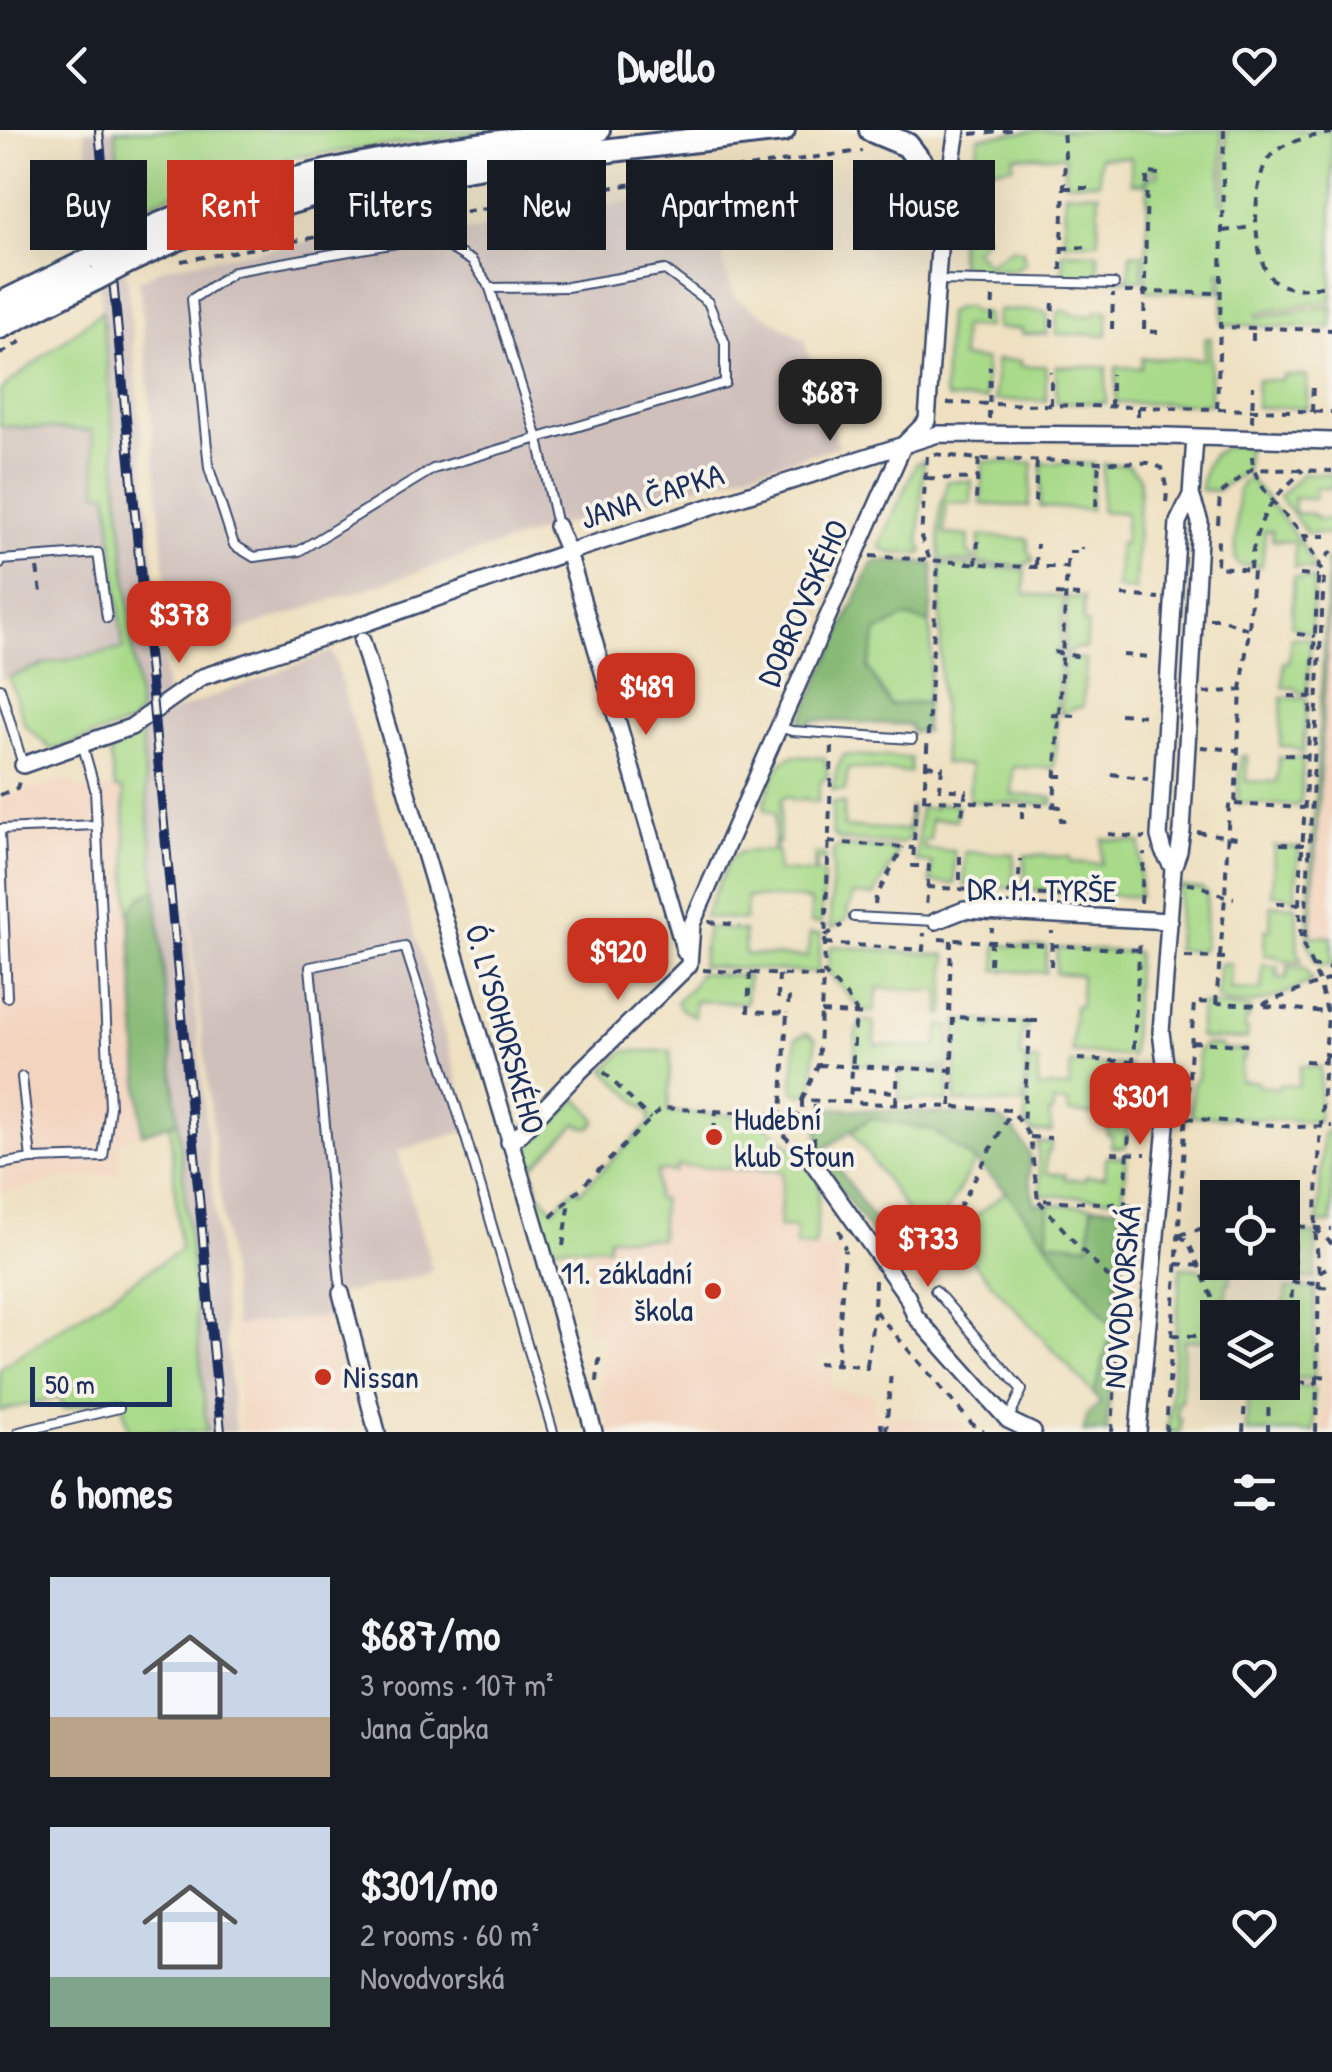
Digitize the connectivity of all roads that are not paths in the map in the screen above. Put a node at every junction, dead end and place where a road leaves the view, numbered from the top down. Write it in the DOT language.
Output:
graph roads {
  1 [pos="598,130"];
  2 [pos="784,130"];
  3 [pos="871,130"];
  4 [pos="956,133"];
  5 [pos="919,160"];
  6 [pos="952,160"];
  7 [pos="147,236"];
  8 [pos="147,246"];
  9 [pos="128,250"];
  10 [pos="939,250"];
  11 [pos="96,268"];
  12 [pos="938,280"];
  13 [pos="490,288"];
  14 [pos="1114,288"];
  15 [pos="0,304"];
  16 [pos="0,327"];
  17 [pos="1194,438"];
  18 [pos="538,439"];
  19 [pos="1332,441"];
  20 [pos="901,450"];
  21 [pos="1192,496"];
  22 [pos="557,526"];
  23 [pos="568,552"];
  24 [pos="0,564"];
  25 [pos="107,618"];
  26 [pos="362,642"];
  27 [pos="0,688"];
  28 [pos="779,727"];
  29 [pos="912,739"];
  30 [pos="82,743"];
  31 [pos="23,765"];
  32 [pos="96,825"];
  33 [pos="0,831"];
  34 [pos="1172,876"];
  35 [pos="854,917"];
  36 [pos="1170,920"];
  37 [pos="931,921"];
  38 [pos="690,965"];
  39 [pos="7,997"];
  40 [pos="22,1077"];
  41 [pos="509,1142"];
  42 [pos="30,1160"];
  43 [pos="0,1164"];
  44 [pos="813,1164"];
  45 [pos="934,1290"];
  46 [pos="342,1293"];
  47 [pos="119,1408"];
  48 [pos="1008,1420"];
  49 [pos="20,1432"];
  50 [pos="377,1432"];
  51 [pos="553,1432"];
  52 [pos="594,1432"];
  53 [pos="1033,1432"];
  54 [pos="1138,1432"];
  1 -- 7 [label="main road"];
  2 -- 8 [label="main road"];
  3 -- 5 [label="main road"];
  4 -- 6 [label="street, DOBROVSKÉHO"];
  9 -- 11 [label="main road, bridge"];
  10 -- 12 [label="street, DOBROVSKÉHO"];
  11 -- 15 [label="main road"];
  11 -- 16 [label="main road"];
  12 -- 14 [label="lane"];
  12 -- 20 [label="street, DOBROVSKÉHO"];
  13 -- 18 [label="lane"];
  13 -- 18 [label="lane"];
  13 -- 18 [label="lane"];
  17 -- 19 [label="street, JANA ČAPKA"];
  17 -- 20 [label="street, JANA ČAPKA"];
  17 -- 21 [label="street, NOVODVORSKÁ"];
  18 -- 22 [label="lane"];
  20 -- 23 [label="street, JANA ČAPKA"];
  20 -- 28 [label="street, DOBROVSKÉHO"];
  21 -- 34 [label="street, NOVODVORSKÁ"];
  21 -- 34 [label="street, NOVODVORSKÁ"];
  22 -- 23 [label="street"];
  23 -- 30 [label="street, JANA ČAPKA"];
  23 -- 38 [label="street"];
  24 -- 25 [label="lane"];
  26 -- 41 [label="street, Ó. LYSOHORSKÉHO"];
  27 -- 31 [label="lane"];
  28 -- 29 [label="lane"];
  28 -- 38 [label="street, DOBROVSKÉHO"];
  30 -- 31 [label="street, JANA ČAPKA"];
  30 -- 32 [label="lane"];
  32 -- 33 [label="lane"];
  32 -- 42 [label="lane"];
  33 -- 39 [label="lane"];
  34 -- 36 [label="street, NOVODVORSKÁ"];
  35 -- 37 [label="lane, DR. M. TYRŠE"];
  36 -- 37 [label="street, DR. M. TYRŠE"];
  36 -- 54 [label="street, NOVODVORSKÁ"];
  38 -- 41 [label="street"];
  40 -- 42 [label="lane"];
  41 -- 52 [label="street, Ó. LYSOHORSKÉHO"];
  42 -- 43 [label="lane"];
  44 -- 48 [label="street"];
  45 -- 48 [label="lane"];
  46 -- 50 [label="street"];
  46 -- 51 [label="lane"];
  47 -- 49 [label="lane"];
  48 -- 53 [label="street"];
}
